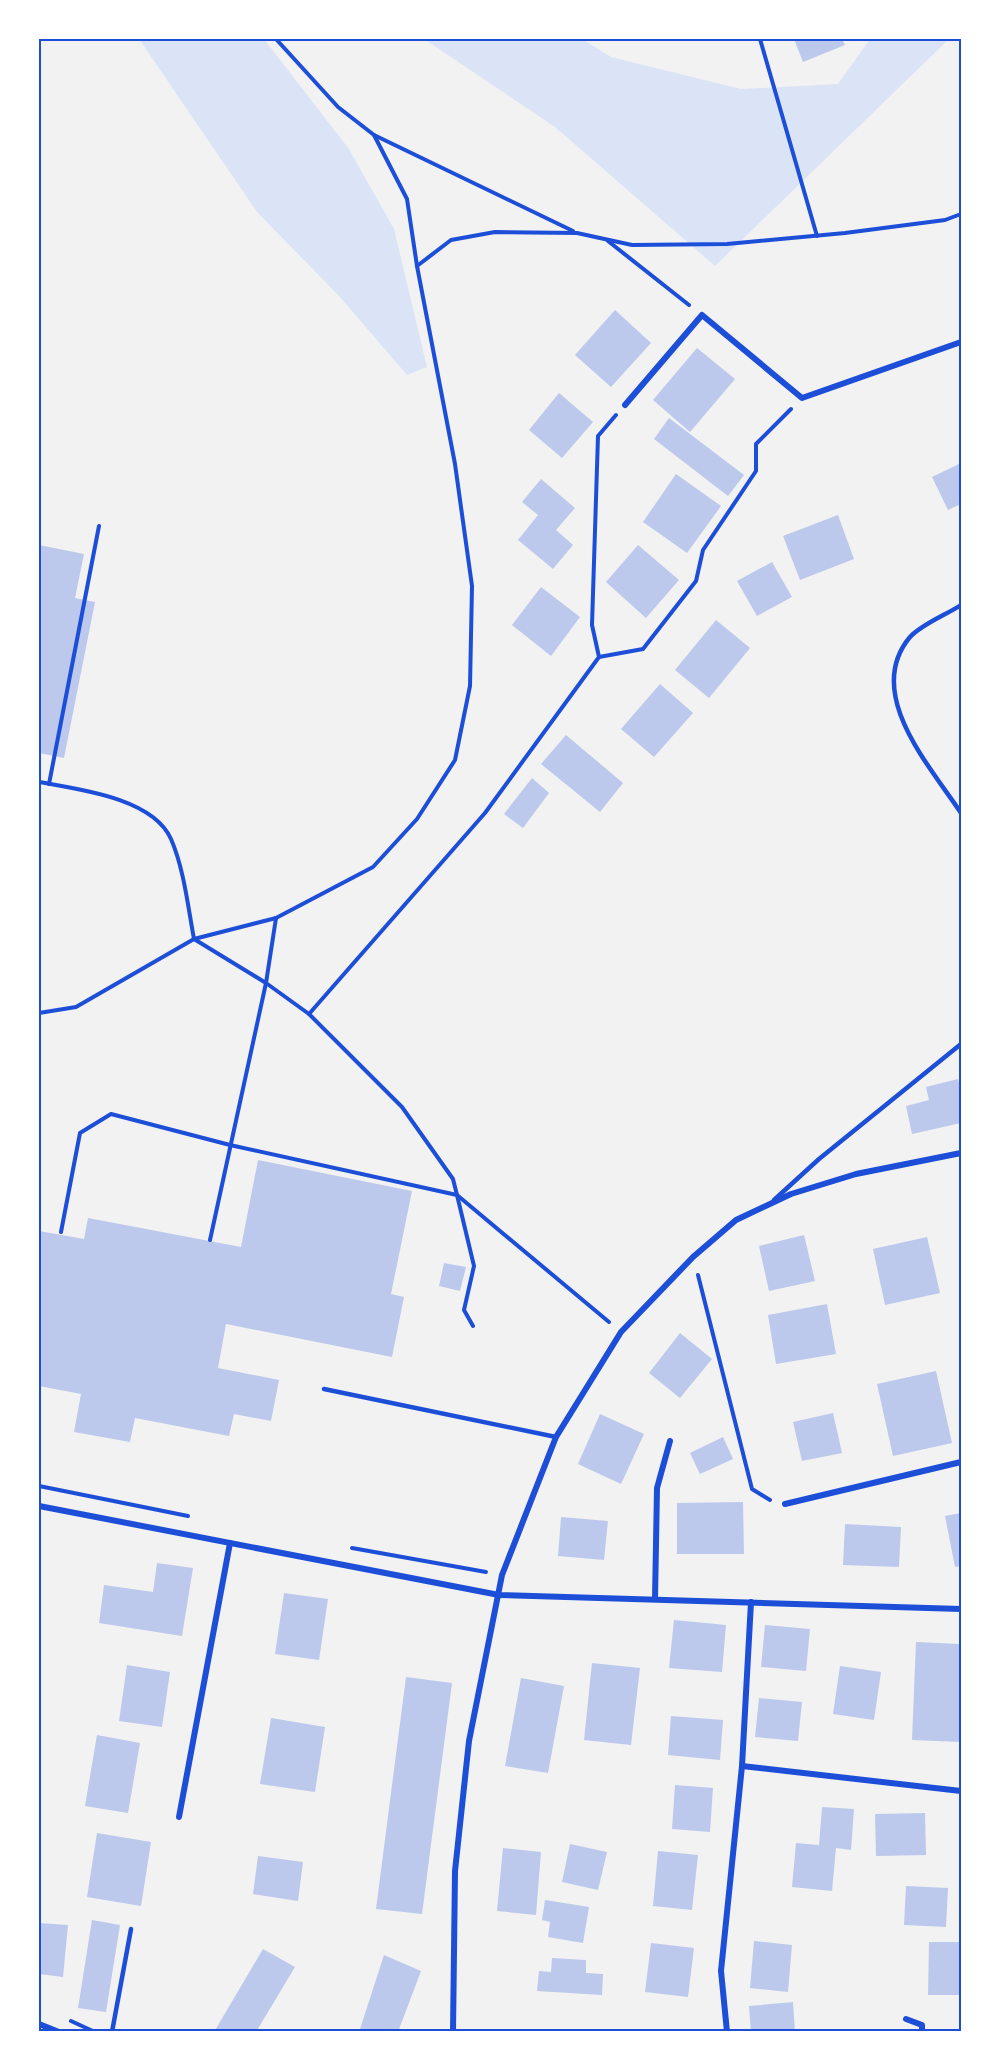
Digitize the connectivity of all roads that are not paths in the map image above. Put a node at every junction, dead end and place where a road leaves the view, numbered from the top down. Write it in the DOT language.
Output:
graph roads {
  1 [pos="961,342"];
  2 [pos="625,405"];
  3 [pos="961,605"];
  4 [pos="961,813"];
  5 [pos="961,1044"];
  6 [pos="961,1153"];
  7 [pos="770,1204"];
  8 [pos="324,1389"];
  9 [pos="556,1437"];
  10 [pos="670,1441"];
  11 [pos="961,1462"];
  12 [pos="785,1504"];
  13 [pos="39,1506"];
  14 [pos="230,1543"];
  15 [pos="500,1595"];
  16 [pos="654,1599"];
  17 [pos="751,1602"];
  18 [pos="961,1608"];
  19 [pos="742,1766"];
  20 [pos="961,1791"];
  21 [pos="179,1817"];
  22 [pos="131,1929"];
  23 [pos="906,2019"];
  24 [pos="39,2024"];
  25 [pos="55,2031"];
  26 [pos="112,2032"];
  27 [pos="453,2032"];
  28 [pos="727,2032"];
  29 [pos="922,2032"];
  1 -- 2 [label="street"];
  3 -- 4 [label="lane"];
  5 -- 7 [label="lane"];
  6 -- 7 [label="street"];
  7 -- 9 [label="street"];
  8 -- 9 [label="lane"];
  9 -- 15 [label="street"];
  10 -- 16 [label="street"];
  11 -- 12 [label="street"];
  13 -- 14 [label="street"];
  14 -- 15 [label="street"];
  14 -- 21 [label="street"];
  15 -- 16 [label="street"];
  15 -- 27 [label="street"];
  16 -- 17 [label="street"];
  17 -- 18 [label="street"];
  17 -- 19 [label="street"];
  19 -- 20 [label="street"];
  19 -- 28 [label="street"];
  22 -- 26 [label="lane"];
  23 -- 29 [label="street"];
  24 -- 25 [label="street"];
}
